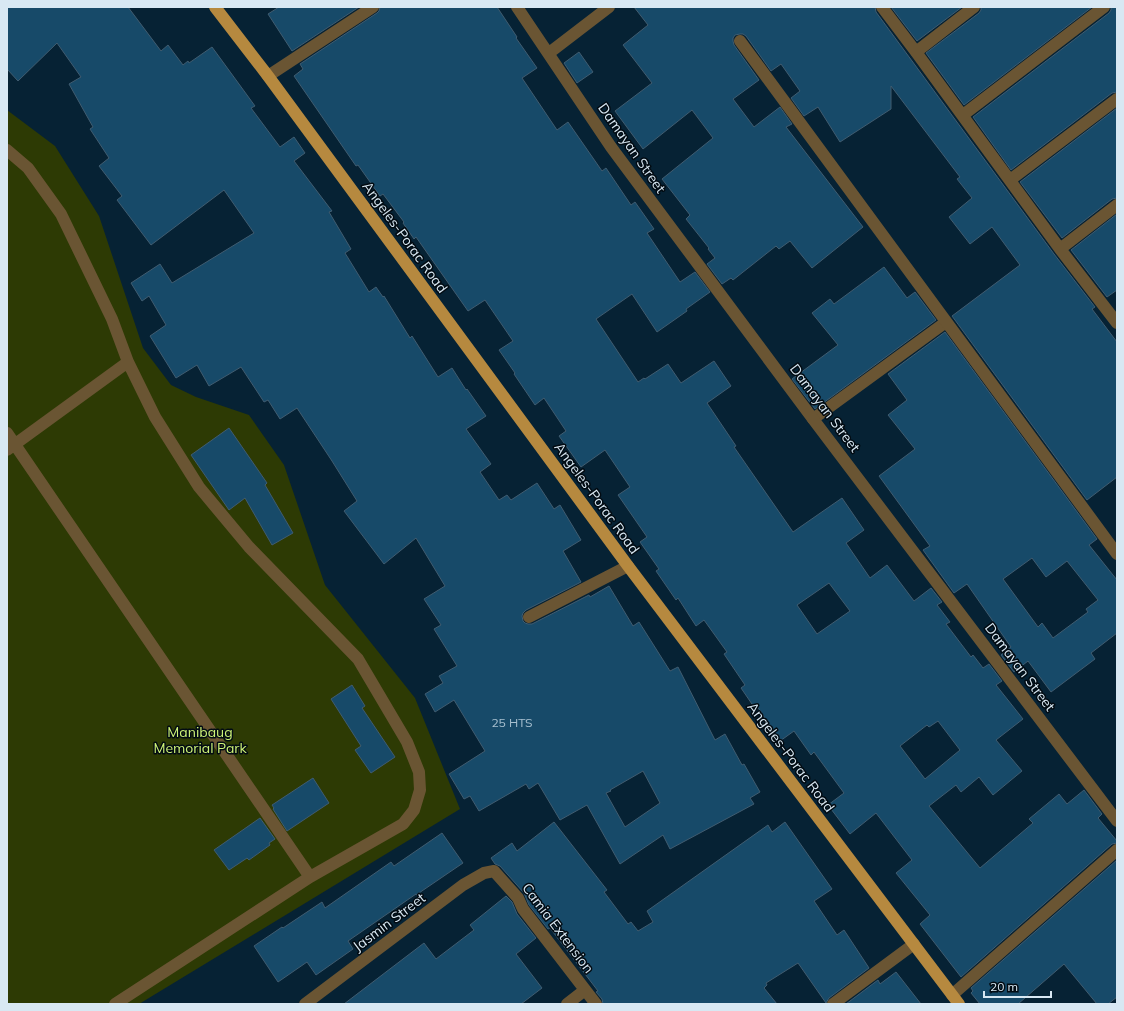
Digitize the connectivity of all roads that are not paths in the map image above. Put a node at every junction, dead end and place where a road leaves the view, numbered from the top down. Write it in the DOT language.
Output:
graph roads {
  1 [pos="215,7"];
  2 [pos="373,7"];
  3 [pos="517,7"];
  4 [pos="609,7"];
  5 [pos="882,7"];
  6 [pos="974,7"];
  7 [pos="1104,7"];
  8 [pos="740,42"];
  9 [pos="549,52"];
  10 [pos="916,52"];
  11 [pos="268,76"];
  12 [pos="1117,99"];
  13 [pos="963,115"];
  14 [pos="7,150"];
  15 [pos="1010,180"];
  16 [pos="1117,205"];
  17 [pos="1060,248"];
  18 [pos="1113,308"];
  19 [pos="946,322"];
  20 [pos="1117,323"];
  21 [pos="128,362"];
  22 [pos="813,419"];
  23 [pos="7,433"];
  24 [pos="11,447"];
  25 [pos="1117,554"];
  26 [pos="628,566"];
  27 [pos="530,617"];
  28 [pos="1117,821"];
  29 [pos="1117,850"];
  30 [pos="494,871"];
  31 [pos="310,877"];
  32 [pos="914,944"];
  33 [pos="585,990"];
  34 [pos="955,999"];
  35 [pos="115,1004"];
  36 [pos="305,1004"];
  37 [pos="567,1004"];
  38 [pos="596,1004"];
  39 [pos="832,1004"];
  1 -- 11 [label="main road, Angeles-Porac Road"];
  2 -- 11 [label="street"];
  3 -- 9 [label="street, Damayan Street"];
  4 -- 9 [label="street"];
  5 -- 10 [label="street"];
  6 -- 10 [label="street"];
  7 -- 13 [label="street"];
  8 -- 19 [label="street"];
  9 -- 22 [label="street, Damayan Street"];
  10 -- 13 [label="street"];
  11 -- 26 [label="main road, Angeles-Porac Road"];
  12 -- 15 [label="street"];
  13 -- 15 [label="street"];
  14 -- 21 [label="street"];
  15 -- 17 [label="street"];
  16 -- 17 [label="street"];
  17 -- 18 [label="street"];
  18 -- 20 [label="street"];
  19 -- 22 [label="street"];
  19 -- 25 [label="street"];
  21 -- 24 [label="street"];
  21 -- 31 [label="street"];
  22 -- 28 [label="street, Damayan Street"];
  23 -- 24 [label="street"];
  24 -- 31 [label="street"];
  26 -- 27 [label="street"];
  26 -- 32 [label="main road, Angeles-Porac Road"];
  29 -- 34 [label="street"];
  30 -- 33 [label="street, Camia Extension"];
  30 -- 36 [label="street, Jasmin Street"];
  31 -- 35 [label="street"];
  32 -- 34 [label="main road, Angeles-Porac Road"];
  32 -- 39 [label="street"];
  33 -- 37 [label="street"];
  33 -- 38 [label="street, Camia Extension"];
}
